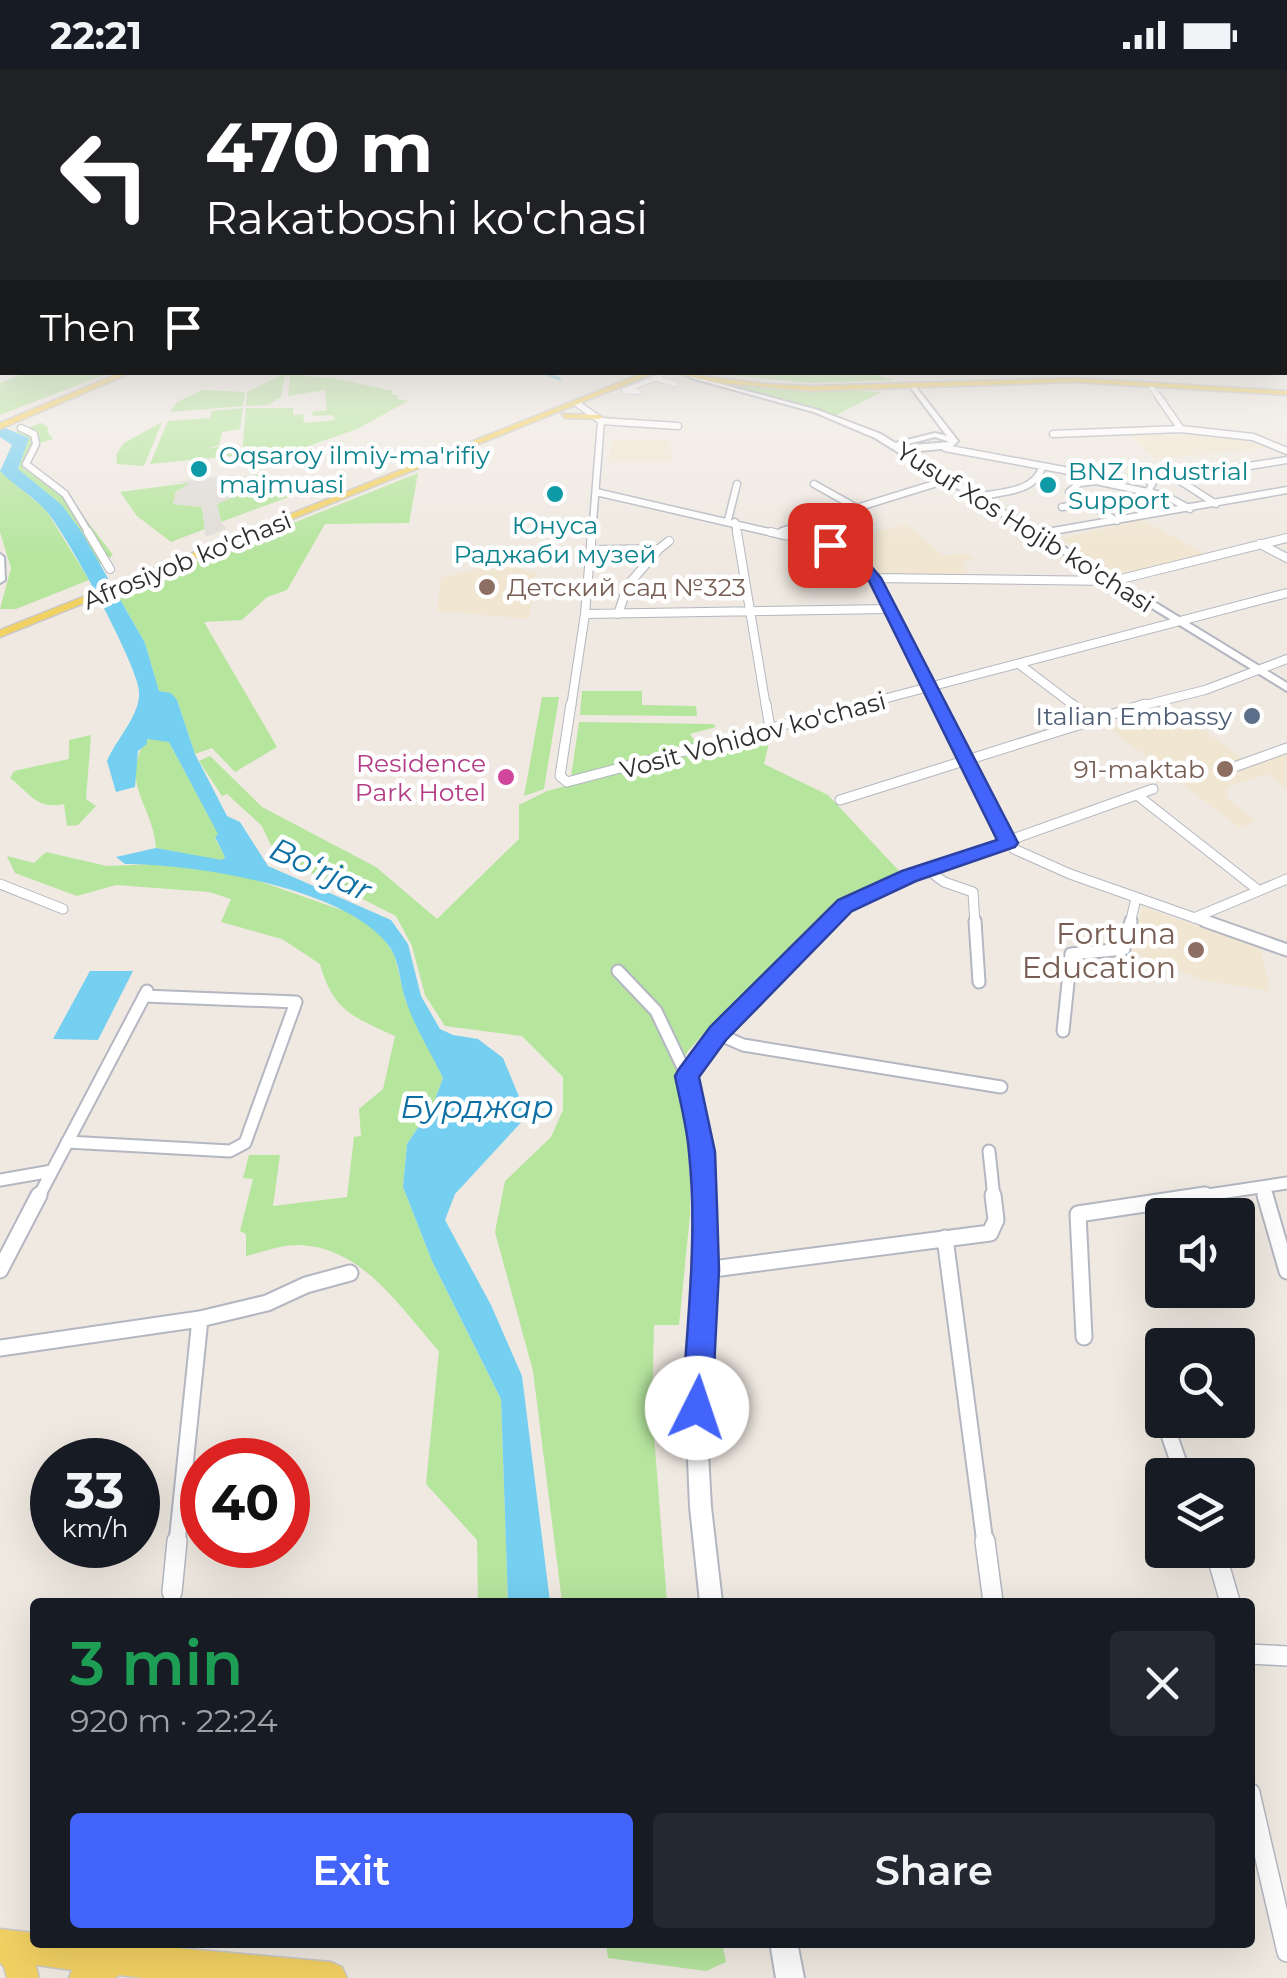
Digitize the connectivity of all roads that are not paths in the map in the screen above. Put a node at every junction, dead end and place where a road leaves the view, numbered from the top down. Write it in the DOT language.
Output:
graph roads {
  1 [pos="108,378"];
  2 [pos="116,378"];
  3 [pos="629,378"];
  4 [pos="650,378"];
  5 [pos="653,378"];
  6 [pos="661,378"];
  7 [pos="710,378"];
  8 [pos="726,378"];
  9 [pos="1023,378"];
  10 [pos="1083,378"];
  11 [pos="676,384"];
  12 [pos="1150,385"];
  13 [pos="912,386"];
  14 [pos="1287,391"];
  15 [pos="619,398"];
  16 [pos="575,403"];
  17 [pos="600,419"];
  18 [pos="8,423"];
  19 [pos="535,423"];
  20 [pos="678,426"];
  21 [pos="946,430"];
  22 [pos="1181,430"];
  23 [pos="935,434"];
  24 [pos="1053,434"];
  25 [pos="957,446"];
  26 [pos="897,448"];
  27 [pos="926,451"];
  28 [pos="1287,451"];
  29 [pos="1287,460"];
  30 [pos="921,464"];
  31 [pos="1042,467"];
  32 [pos="1198,474"];
  33 [pos="947,480"];
  34 [pos="1096,481"];
  35 [pos="737,484"];
  36 [pos="814,484"];
  37 [pos="1287,490"];
  38 [pos="596,492"];
  39 [pos="1148,492"];
  40 [pos="976,497"];
  41 [pos="1216,504"];
  42 [pos="1062,506"];
  43 [pos="1095,507"];
  44 [pos="857,508"];
  45 [pos="1190,509"];
  46 [pos="731,521"];
  47 [pos="1118,521"];
  48 [pos="778,532"];
  49 [pos="1036,534"];
  50 [pos="1287,538"];
  51 [pos="670,541"];
  52 [pos="1260,544"];
  53 [pos="659,548"];
  54 [pos="591,550"];
  55 [pos="0,557"];
  56 [pos="1287,558"];
  57 [pos="110,569"];
  58 [pos="135,577"];
  59 [pos="874,578"];
  60 [pos="0,580"];
  61 [pos="1113,582"];
  62 [pos="1287,592"];
  63 [pos="72,601"];
  64 [pos="888,608"];
  65 [pos="750,612"];
  66 [pos="585,614"];
  67 [pos="618,614"];
  68 [pos="1176,620"];
  69 [pos="0,625"];
  70 [pos="0,634"];
  71 [pos="1287,659"];
  72 [pos="1019,664"];
  73 [pos="1258,670"];
  74 [pos="929,688"];
  75 [pos="1287,688"];
  76 [pos="1093,720"];
  77 [pos="770,729"];
  78 [pos="1287,748"];
  79 [pos="968,760"];
  80 [pos="1237,766"];
  81 [pos="1153,789"];
  82 [pos="1137,796"];
  83 [pos="840,800"];
  84 [pos="1008,843"];
  85 [pos="928,870"];
  86 [pos="1287,879"];
  87 [pos="0,884"];
  88 [pos="1258,890"];
  89 [pos="1136,898"];
  90 [pos="63,909"];
  91 [pos="1194,918"];
  92 [pos="1287,950"];
  93 [pos="618,971"];
  94 [pos="979,982"];
  95 [pos="1063,1031"];
  96 [pos="718,1034"];
  97 [pos="687,1076"];
  98 [pos="1001,1087"];
  99 [pos="68,1142"];
  100 [pos="989,1151"];
  101 [pos="52,1171"];
  102 [pos="0,1180"];
  103 [pos="1287,1184"];
  104 [pos="1263,1188"];
  105 [pos="945,1238"];
  106 [pos="0,1270"];
  107 [pos="705,1270"];
  108 [pos="350,1272"];
  109 [pos="1287,1272"];
  110 [pos="200,1319"];
  111 [pos="1084,1337"];
  112 [pos="0,1348"];
  113 [pos="1220,1568"];
  114 [pos="172,1592"];
  115 [pos="711,1598"];
  116 [pos="992,1598"];
  117 [pos="1229,1598"];
  118 [pos="1255,1654"];
  119 [pos="1287,1656"];
  120 [pos="1256,1844"];
  121 [pos="2,1945"];
  122 [pos="784,1948"];
  123 [pos="1287,1952"];
  124 [pos="117,1958"];
  125 [pos="24,1978"];
  126 [pos="74,1978"];
  127 [pos="85,1978"];
  128 [pos="331,1978"];
  129 [pos="790,1978"];
  1 -- 18 [label="main road"];
  2 -- 18 [label="main road"];
  3 -- 16 [label="main road, Afrosiyob ko'chasi"];
  4 -- 16 [label="main road, Afrosiyob ko'chasi"];
  5 -- 15 [label="street"];
  6 -- 11 [label="street"];
  7 -- 26 [label="main road, Yusuf Xos Hojib ko'chasi"];
  8 -- 13 [label="main road"];
  9 -- 13 [label="main road"];
  10 -- 14 [label="main road"];
  12 -- 13 [label="main road"];
  12 -- 14 [label="main road"];
  12 -- 22 [label="street"];
  13 -- 21 [label="main road"];
  16 -- 17 [label="street"];
  16 -- 19 [label="main road, Afrosiyob ko'chasi"];
  16 -- 58 [label="main road, Afrosiyob ko'chasi"];
  17 -- 19 [label="main road"];
  17 -- 20 [label="street"];
  17 -- 38 [label="street"];
  18 -- 57 [label="street"];
  19 -- 58 [label="main road, Afrosiyob ko'chasi"];
  21 -- 23 [label="main road"];
  21 -- 25 [label="main road"];
  22 -- 24 [label="street"];
  22 -- 28 [label="street"];
  23 -- 25 [label="main road"];
  23 -- 26 [label="main road"];
  25 -- 27 [label="main road"];
  25 -- 31 [label="street"];
  26 -- 27 [label="main road"];
  26 -- 30 [label="main road, Yusuf Xos Hojib ko'chasi"];
  27 -- 30 [label="main road"];
  29 -- 32 [label="street"];
  30 -- 33 [label="main road, Yusuf Xos Hojib ko'chasi"];
  31 -- 34 [label="street"];
  31 -- 40 [label="street"];
  33 -- 40 [label="main road, Yusuf Xos Hojib ko'chasi"];
  33 -- 44 [label="street"];
  34 -- 39 [label="street"];
  34 -- 43 [label="street"];
  35 -- 46 [label="street"];
  36 -- 44 [label="street"];
  37 -- 41 [label="street"];
  38 -- 46 [label="street"];
  38 -- 54 [label="street"];
  39 -- 41 [label="street"];
  39 -- 45 [label="street"];
  40 -- 49 [label="main road, Yusuf Xos Hojib ko'chasi"];
  41 -- 45 [label="street"];
  42 -- 43 [label="street"];
  43 -- 47 [label="street"];
  44 -- 48 [label="street"];
  45 -- 47 [label="street"];
  46 -- 48 [label="street"];
  46 -- 65 [label="street"];
  47 -- 49 [label="street"];
  48 -- 59 [label="street"];
  49 -- 61 [label="main road, Yusuf Xos Hojib ko'chasi"];
  50 -- 52 [label="street"];
  51 -- 53 [label="street"];
  52 -- 56 [label="street"];
  52 -- 61 [label="street"];
  53 -- 54 [label="street"];
  53 -- 67 [label="street"];
  54 -- 66 [label="street"];
  55 -- 60 [label="main road"];
  58 -- 63 [label="main road, Afrosiyob ko'chasi"];
  59 -- 61 [label="street"];
  59 -- 64 [label="street"];
  61 -- 68 [label="main road, Yusuf Xos Hojib ko'chasi"];
  62 -- 68 [label="street, Vosit Vohidov ko'chasi"];
  63 -- 69 [label="main road, Afrosiyob ko'chasi"];
  63 -- 70 [label="main road, Afrosiyob ko'chasi"];
  64 -- 65 [label="street"];
  64 -- 74 [label="street"];
  65 -- 67 [label="street"];
  65 -- 77 [label="street"];
  66 -- 67 [label="street"];
  66 -- 77 [label="street, Vosit Vohidov ko'chasi"];
  68 -- 72 [label="street, Vosit Vohidov ko'chasi"];
  68 -- 73 [label="main road, Yusuf Xos Hojib ko'chasi"];
  71 -- 73 [label="street"];
  72 -- 74 [label="street, Vosit Vohidov ko'chasi"];
  72 -- 76 [label="street"];
  73 -- 75 [label="main road, Yusuf Xos Hojib ko'chasi"];
  73 -- 76 [label="street"];
  74 -- 77 [label="street, Vosit Vohidov ko'chasi"];
  74 -- 79 [label="street"];
  76 -- 79 [label="street"];
  78 -- 80 [label="street"];
  79 -- 83 [label="street"];
  79 -- 84 [label="street"];
  81 -- 82 [label="street"];
  82 -- 84 [label="street"];
  82 -- 88 [label="street"];
  84 -- 85 [label="street"];
  84 -- 89 [label="street"];
  85 -- 94 [label="street"];
  85 -- 96 [label="street"];
  86 -- 88 [label="street"];
  87 -- 90 [label="street"];
  88 -- 91 [label="street"];
  89 -- 91 [label="street"];
  89 -- 95 [label="street"];
  91 -- 92 [label="street"];
  93 -- 97 [label="street"];
  96 -- 97 [label="street"];
  96 -- 98 [label="street"];
  97 -- 107 [label="main road"];
  99 -- 99 [label="street"];
  99 -- 101 [label="street"];
  100 -- 105 [label="street"];
  101 -- 102 [label="street"];
  101 -- 106 [label="street"];
  103 -- 104 [label="street"];
  104 -- 109 [label="street"];
  104 -- 111 [label="street"];
  105 -- 107 [label="street"];
  105 -- 116 [label="street"];
  107 -- 115 [label="main road"];
  108 -- 110 [label="street"];
  110 -- 112 [label="street"];
  110 -- 114 [label="street"];
  113 -- 117 [label="street"];
  118 -- 119 [label="street"];
  120 -- 123 [label="street"];
  121 -- 124 [label="main road"];
  121 -- 125 [label="main road"];
  122 -- 129 [label="main road"];
  124 -- 126 [label="main road"];
  124 -- 127 [label="main road"];
  124 -- 128 [label="main road"];
}
